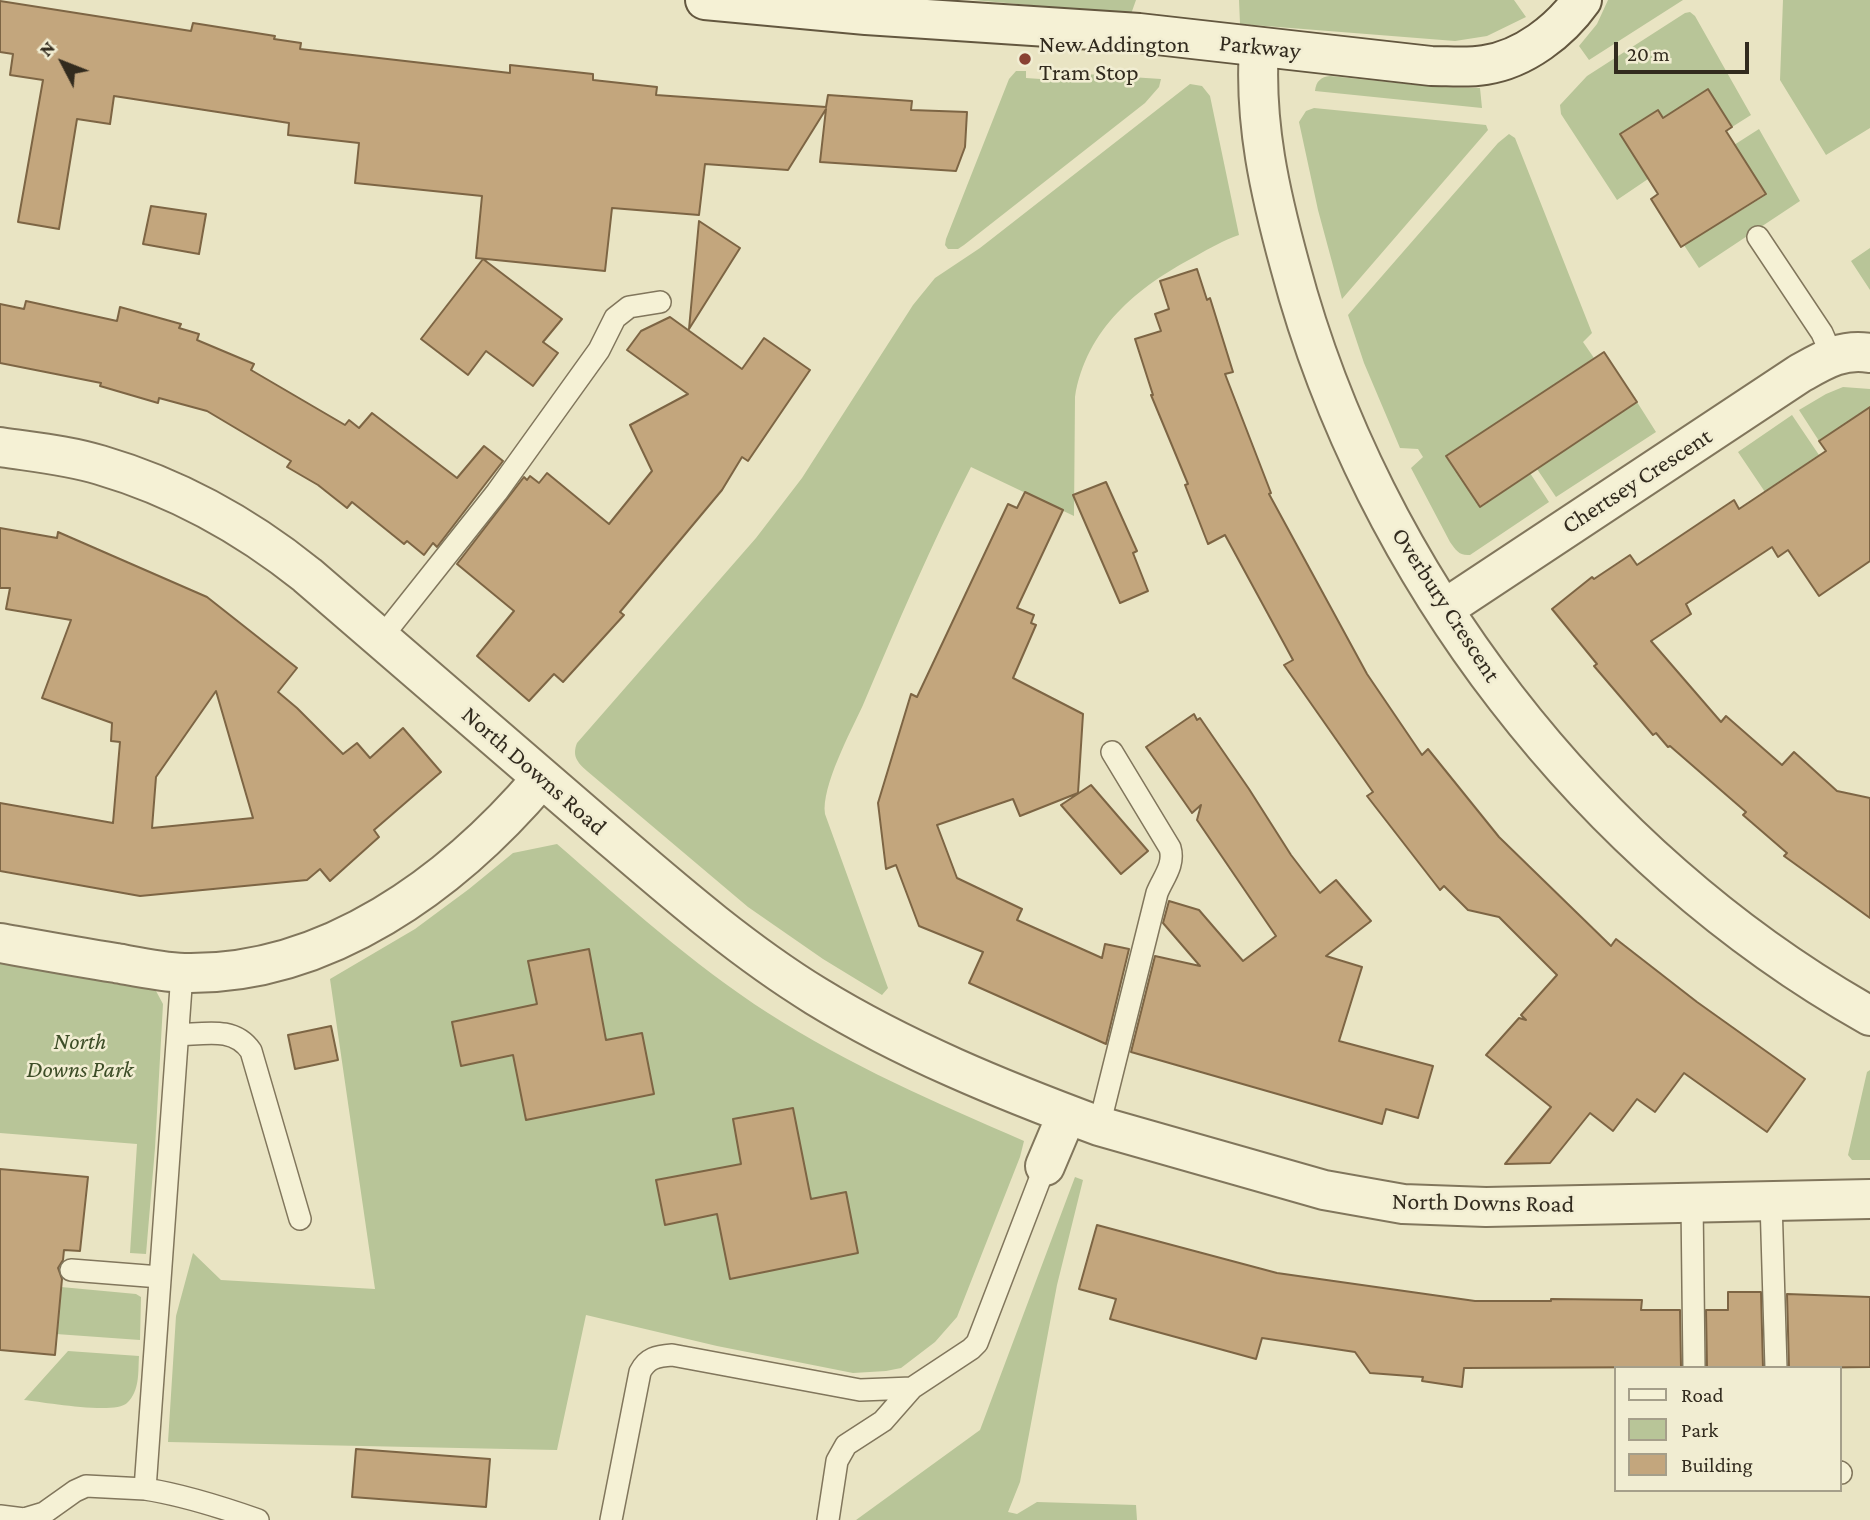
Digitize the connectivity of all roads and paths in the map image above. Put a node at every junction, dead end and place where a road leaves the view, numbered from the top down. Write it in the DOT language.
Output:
graph roads {
  1 [pos="705,0"];
  2 [pos="1582,0"];
  3 [pos="926,10"];
  4 [pos="1259,47"];
  5 [pos="1758,237"];
  6 [pos="660,302"];
  7 [pos="1870,353"];
  8 [pos="1832,356"];
  9 [pos="0,447"];
  10 [pos="1444,609"];
  11 [pos="381,638"];
  12 [pos="1112,752"];
  13 [pos="542,778"];
  14 [pos="0,943"];
  15 [pos="182,973"];
  16 [pos="1870,1016"];
  17 [pos="178,1035"];
  18 [pos="1083,1120"];
  19 [pos="1045,1166"];
  20 [pos="1870,1199"];
  21 [pos="1771,1201"];
  22 [pos="1692,1202"];
  23 [pos="300,1219"];
  24 [pos="71,1270"];
  25 [pos="160,1277"];
  26 [pos="1695,1366"];
  27 [pos="1776,1366"];
  28 [pos="912,1388"];
  29 [pos="145,1489"];
  30 [pos="0,1516"];
  31 [pos="258,1520"];
  32 [pos="611,1520"];
  33 [pos="828,1520"];
  1 -- 3 [label="street, Parkway"];
  2 -- 4 [label="street, Parkway"];
  3 -- 4 [label="street, Parkway"];
  4 -- 10 [label="street, Overbury Crescent"];
  5 -- 8 [label="lane"];
  6 -- 11 [label="lane"];
  7 -- 8 [label="street, Chertsey Crescent"];
  8 -- 10 [label="street, Chertsey Crescent"];
  9 -- 11 [label="street, North Downs Road"];
  10 -- 16 [label="street, Overbury Crescent"];
  11 -- 13 [label="street, North Downs Road"];
  12 -- 18 [label="lane"];
  13 -- 15 [label="street"];
  13 -- 18 [label="street, North Downs Road"];
  14 -- 15 [label="street"];
  15 -- 17 [label="lane"];
  17 -- 23 [label="lane"];
  17 -- 25 [label="lane"];
  18 -- 19 [label="street"];
  18 -- 22 [label="street, North Downs Road"];
  19 -- 28 [label="lane"];
  20 -- 21 [label="street, North Downs Road"];
  21 -- 22 [label="street, North Downs Road"];
  21 -- 27 [label="lane"];
  22 -- 26 [label="lane"];
  24 -- 25 [label="lane"];
  25 -- 29 [label="lane"];
  28 -- 32 [label="lane"];
  28 -- 33 [label="lane"];
  29 -- 30 [label="lane"];
  29 -- 31 [label="lane"];
}
